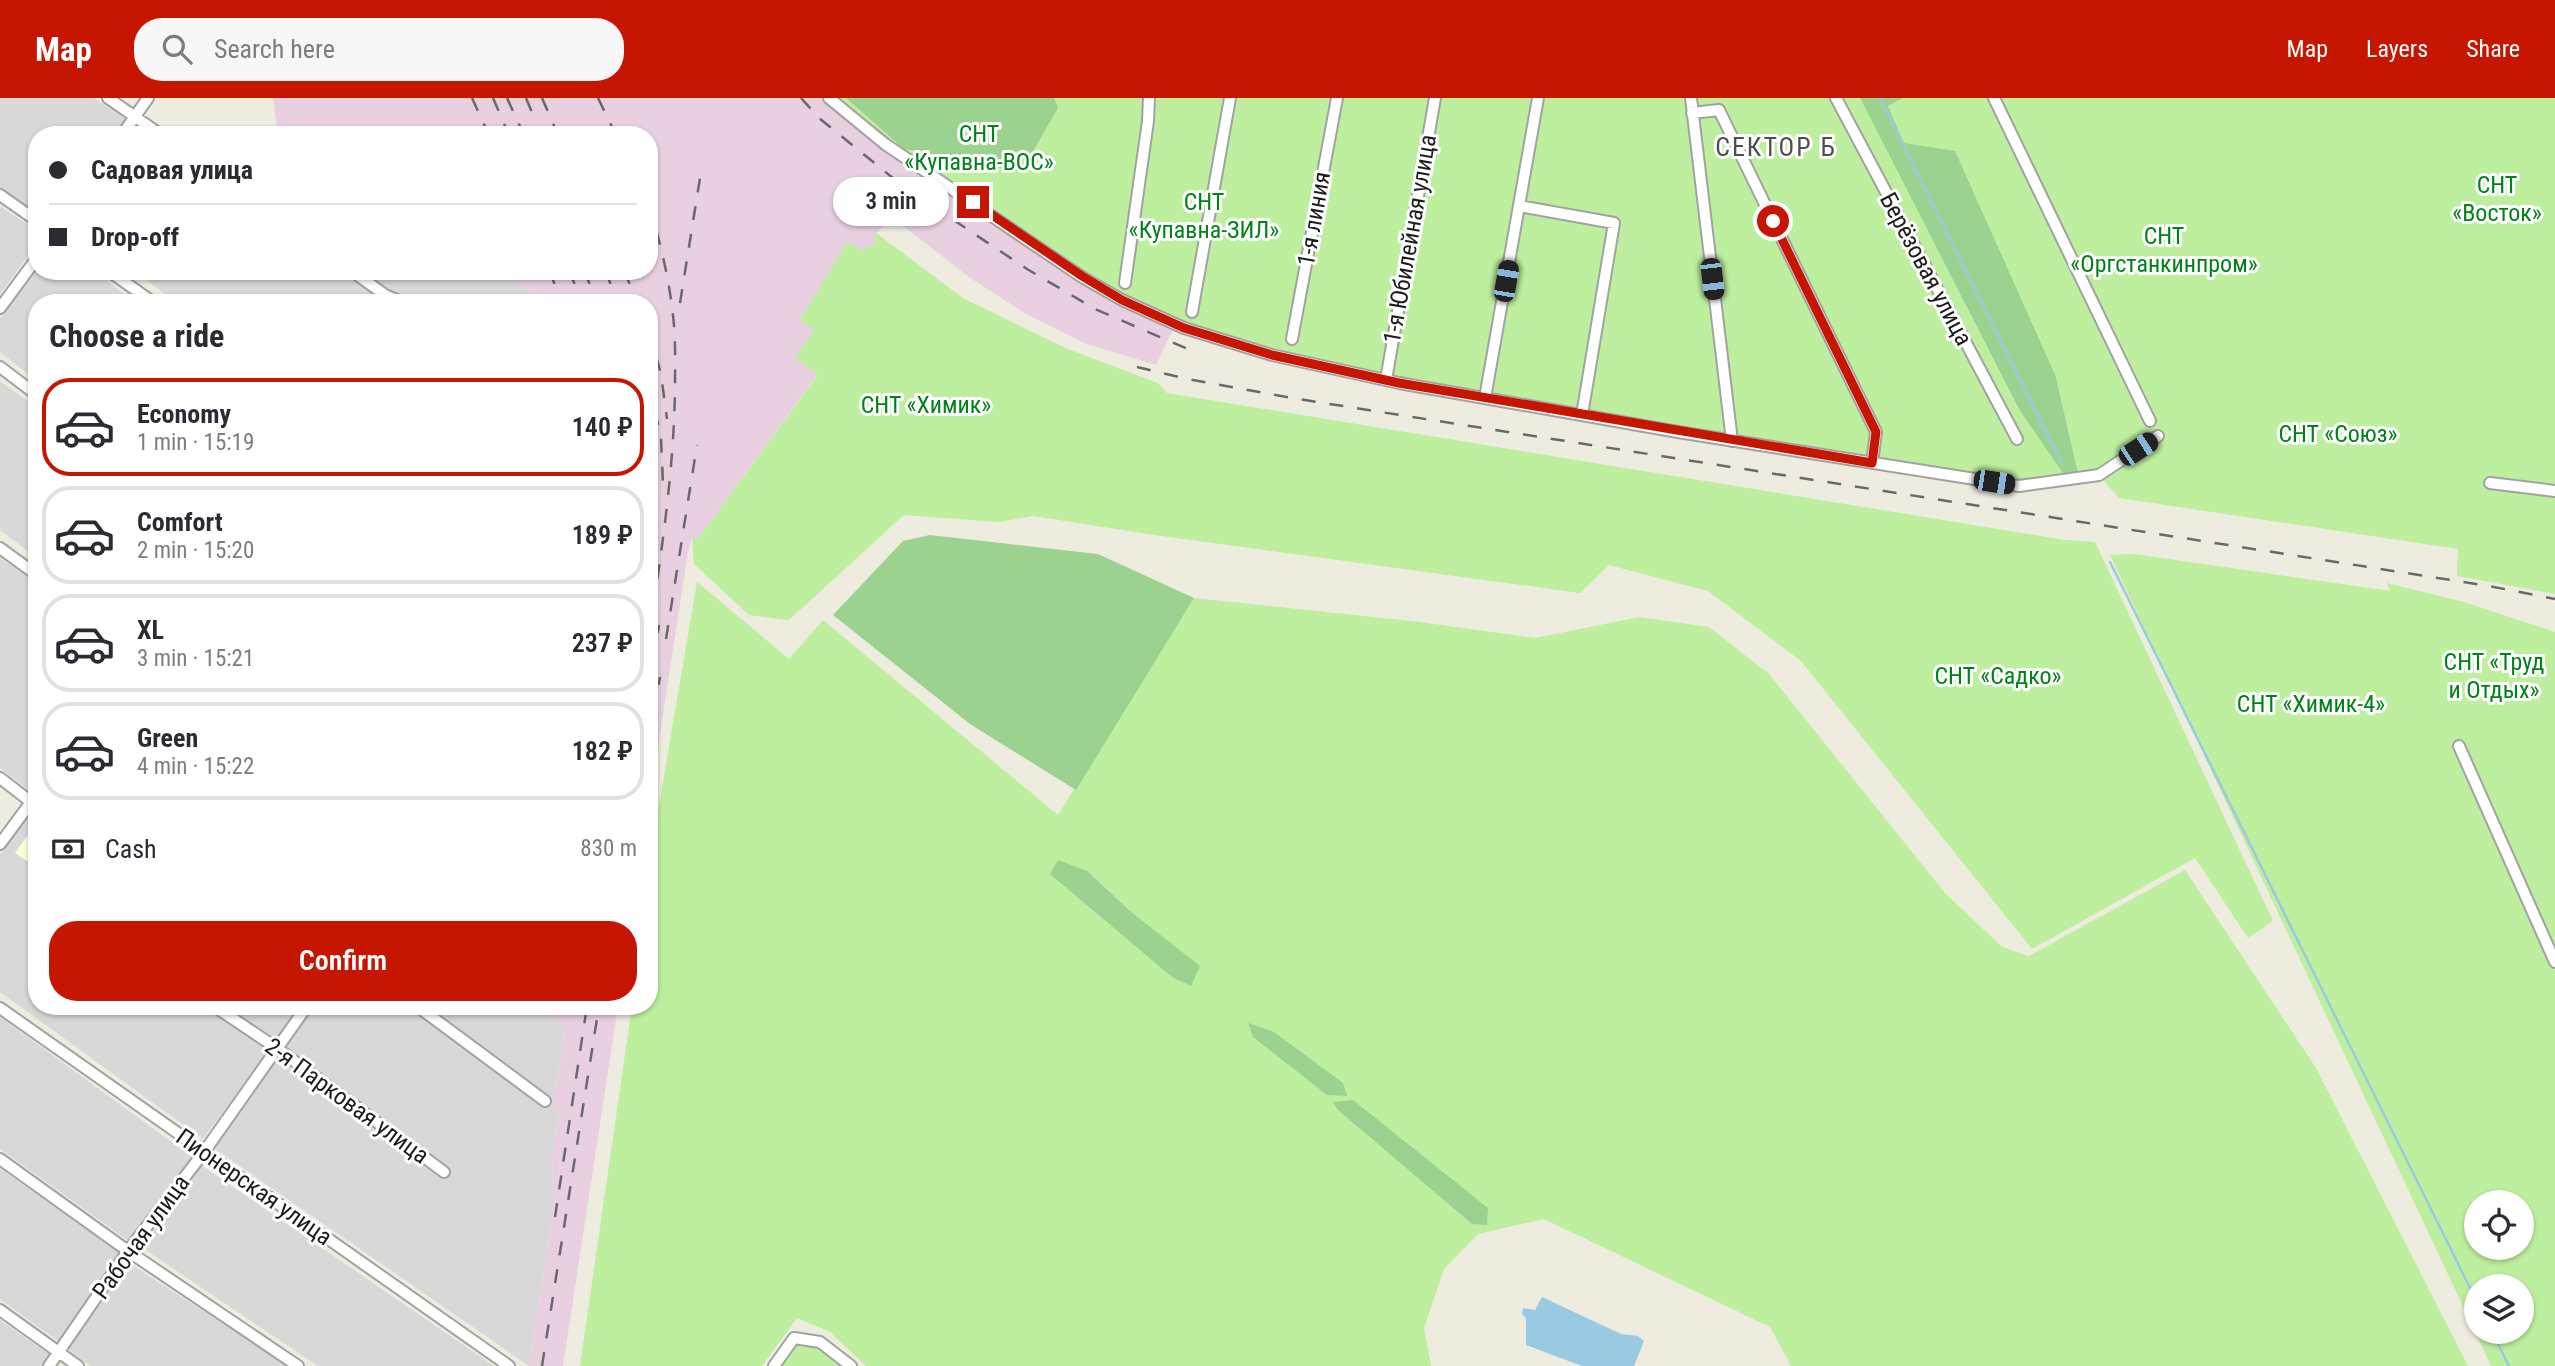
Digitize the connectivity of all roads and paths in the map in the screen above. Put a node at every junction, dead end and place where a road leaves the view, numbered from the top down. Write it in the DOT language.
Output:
graph roads {
  1 [pos="108,98"];
  2 [pos="148,98"];
  3 [pos="829,98"];
  4 [pos="1149,98"];
  5 [pos="1230,98"];
  6 [pos="1336,98"];
  7 [pos="1435,98"];
  8 [pos="1538,98"];
  9 [pos="1691,98"];
  10 [pos="1836,98"];
  11 [pos="1994,98"];
  12 [pos="1692,113"];
  13 [pos="135,117"];
  14 [pos="128,126"];
  15 [pos="148,126"];
  16 [pos="0,195"];
  17 [pos="1519,206"];
  18 [pos="28,215"];
  19 [pos="28,270"];
  20 [pos="122,280"];
  21 [pos="362,280"];
  22 [pos="1125,283"];
  23 [pos="141,294"];
  24 [pos="377,294"];
  25 [pos="0,308"];
  26 [pos="1192,312"];
  27 [pos="1292,340"];
  28 [pos="0,368"];
  29 [pos="1386,380"];
  30 [pos="28,389"];
  31 [pos="1485,398"];
  32 [pos="1582,415"];
  33 [pos="2150,421"];
  34 [pos="2158,436"];
  35 [pos="2017,439"];
  36 [pos="1732,441"];
  37 [pos="1872,463"];
  38 [pos="2490,483"];
  39 [pos="2555,491"];
  40 [pos="0,548"];
  41 [pos="28,568"];
  42 [pos="2459,746"];
  43 [pos="0,778"];
  44 [pos="28,794"];
  45 [pos="28,806"];
  46 [pos="0,844"];
  47 [pos="2555,962"];
  48 [pos="0,1008"];
  49 [pos="227,1015"];
  50 [pos="301,1015"];
  51 [pos="428,1015"];
  52 [pos="278,1049"];
  53 [pos="545,1101"];
  54 [pos="204,1152"];
  55 [pos="0,1159"];
  56 [pos="444,1172"];
  57 [pos="128,1251"];
  58 [pos="0,1310"];
  59 [pos="59,1352"];
  60 [pos="49,1366"];
  61 [pos="78,1366"];
  62 [pos="298,1366"];
  63 [pos="509,1366"];
  64 [pos="774,1366"];
  65 [pos="850,1366"];
  1 -- 13 [label="street"];
  2 -- 13 [label="street"];
  3 -- 29 [label="street"];
  4 -- 22 [label="street"];
  5 -- 26 [label="street"];
  6 -- 27 [label="street, 1-я линия"];
  7 -- 29 [label="street, 1-я Юбилейная улица"];
  8 -- 17 [label="street"];
  9 -- 12 [label="street"];
  10 -- 35 [label="street, Берёзовая улица"];
  11 -- 33 [label="street"];
  12 -- 36 [label="street"];
  12 -- 37 [label="street"];
  13 -- 14 [label="street"];
  13 -- 15 [label="street"];
  16 -- 18 [label="street"];
  17 -- 31 [label="street"];
  17 -- 32 [label="street"];
  19 -- 25 [label="street"];
  20 -- 23 [label="street"];
  21 -- 24 [label="street"];
  28 -- 30 [label="street"];
  29 -- 31 [label="street"];
  31 -- 32 [label="street"];
  32 -- 36 [label="street"];
  34 -- 37 [label="street"];
  36 -- 37 [label="street"];
  38 -- 39 [label="street"];
  40 -- 41 [label="street"];
  42 -- 47 [label="street"];
  43 -- 44 [label="street"];
  45 -- 46 [label="street"];
  48 -- 54 [label="street, Пионерская улица"];
  49 -- 52 [label="street, 2-я Парковая улица"];
  50 -- 52 [label="street, Рабочая улица"];
  51 -- 53 [label="street"];
  52 -- 54 [label="street, Рабочая улица"];
  52 -- 56 [label="street, 2-я Парковая улица"];
  54 -- 57 [label="street, Рабочая улица"];
  54 -- 63 [label="street, Пионерская улица"];
  55 -- 57 [label="street"];
  57 -- 59 [label="street, Рабочая улица"];
  57 -- 62 [label="street"];
  58 -- 59 [label="street"];
  59 -- 60 [label="street, Рабочая улица"];
  59 -- 61 [label="street"];
  64 -- 65 [label="street"];
}
